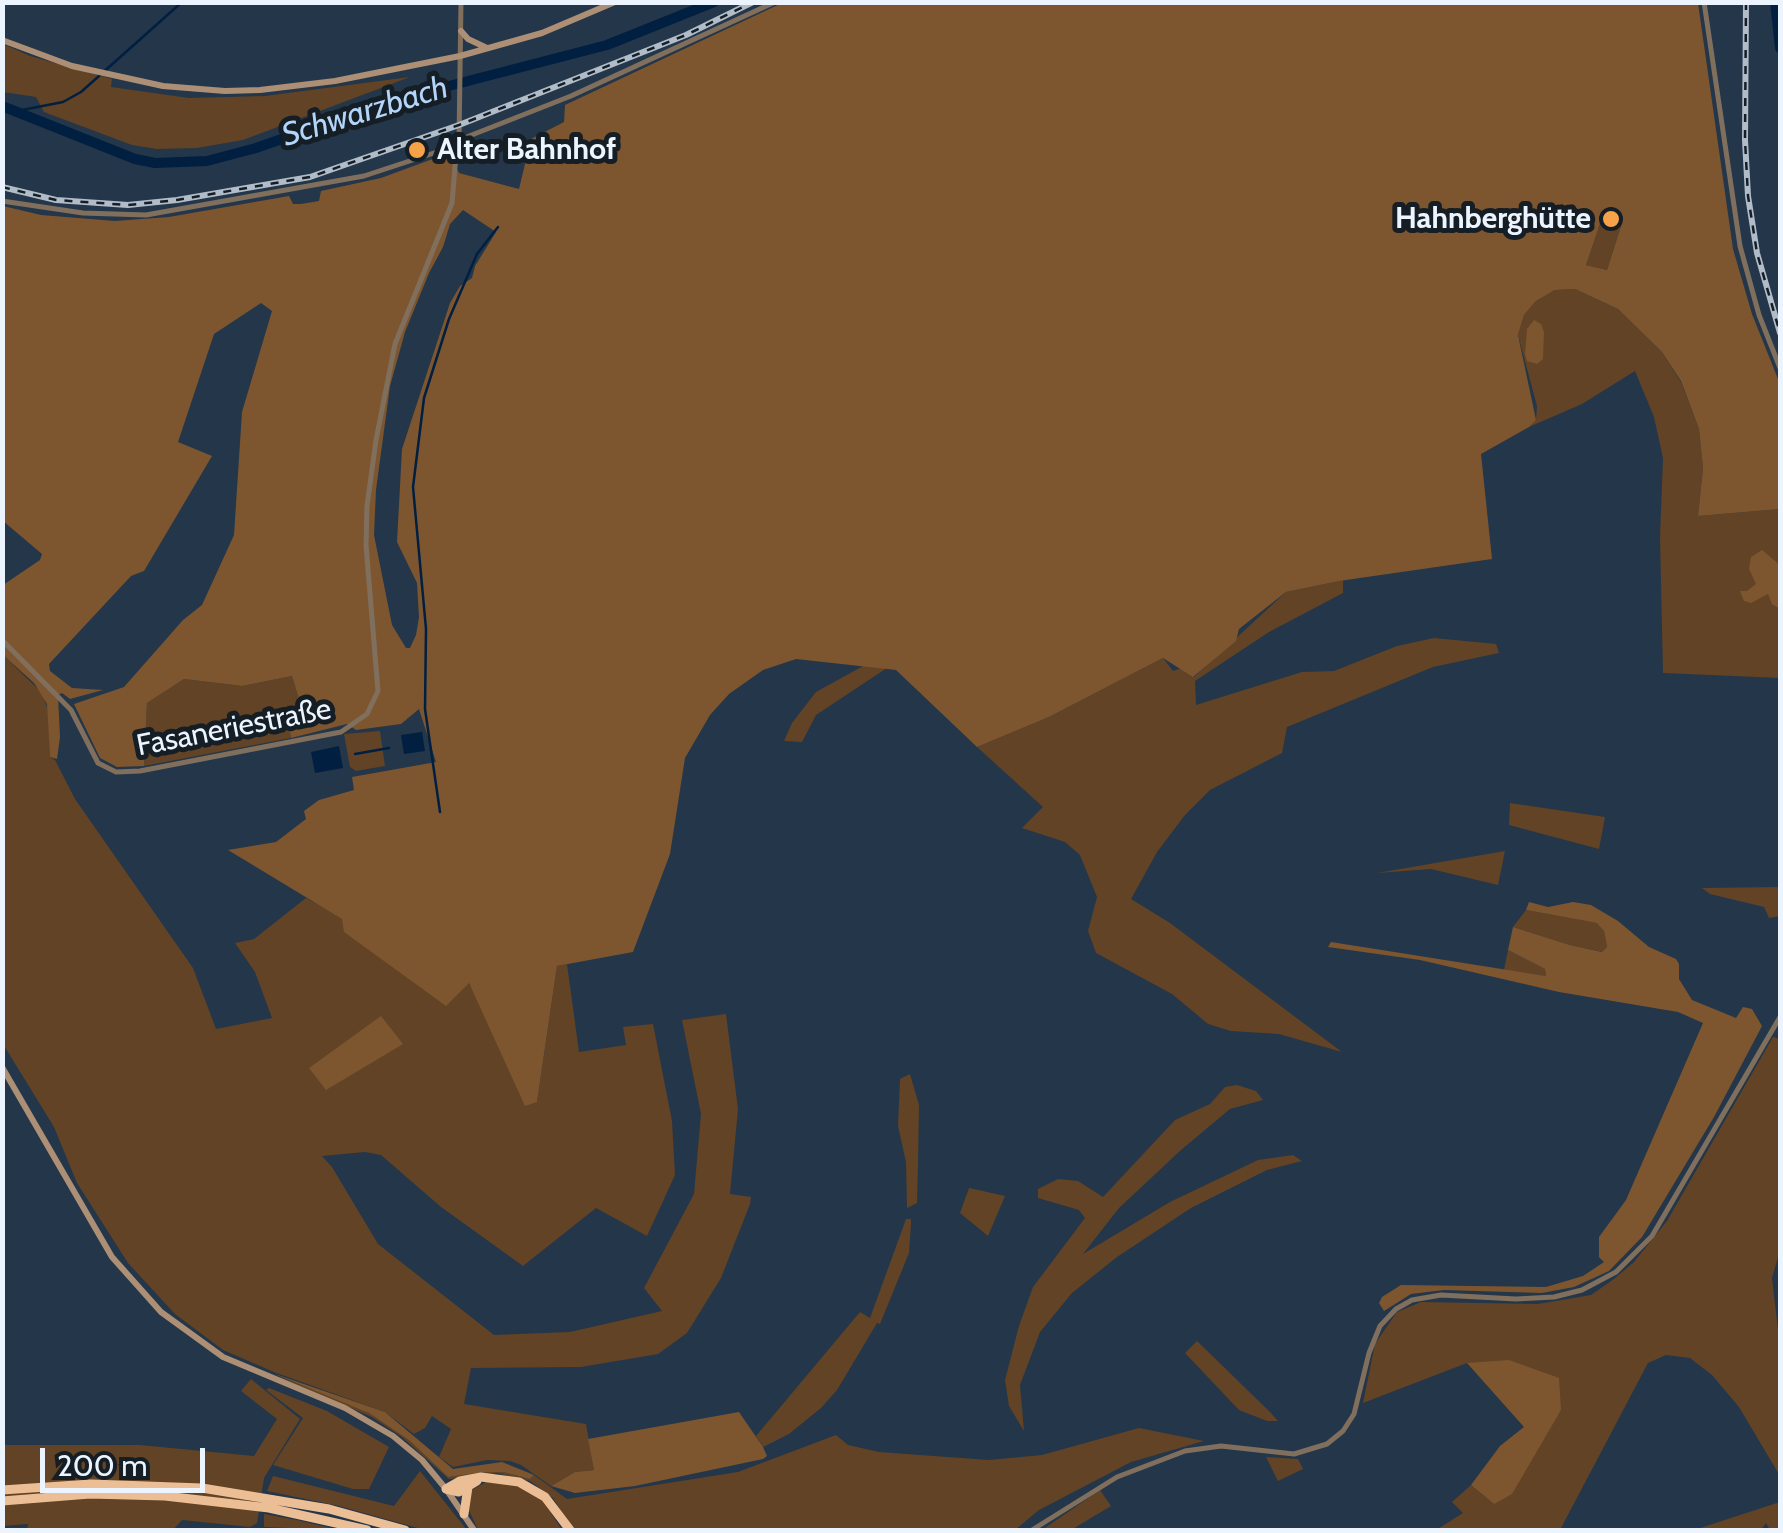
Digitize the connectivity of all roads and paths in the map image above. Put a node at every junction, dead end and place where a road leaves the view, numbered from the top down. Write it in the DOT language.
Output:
graph roads {
  1 [pos="461,2"];
  2 [pos="616,2"];
  3 [pos="775,2"];
  4 [pos="1704,2"];
  5 [pos="461,31"];
  6 [pos="2,40"];
  7 [pos="488,48"];
  8 [pos="460,56"];
  9 [pos="458,142"];
  10 [pos="2,201"];
  11 [pos="1780,368"];
  12 [pos="2,640"];
  13 [pos="1780,1017"];
  14 [pos="2,1067"];
  15 [pos="490,1478"];
  16 [pos="469,1486"];
  17 [pos="446,1489"];
  18 [pos="2,1490"];
  19 [pos="2,1500"];
  20 [pos="464,1514"];
  21 [pos="332,1521"];
  22 [pos="566,1527"];
  23 [pos="352,1530"];
  24 [pos="367,1530"];
  25 [pos="405,1530"];
  26 [pos="474,1530"];
  27 [pos="1032,1530"];
  1 -- 5 [label="street, Fasaneriestraße"];
  2 -- 7 [label="main road"];
  3 -- 9 [label="street"];
  4 -- 11 [label="street"];
  5 -- 7 [label="main road"];
  5 -- 8 [label="street, Fasaneriestraße"];
  6 -- 8 [label="main road"];
  7 -- 8 [label="main road"];
  8 -- 9 [label="street, Fasaneriestraße"];
  9 -- 10 [label="street"];
  9 -- 12 [label="street, Fasaneriestraße"];
  13 -- 27 [label="street"];
  14 -- 17 [label="main road"];
  15 -- 16 [label="highway"];
  15 -- 17 [label="highway"];
  15 -- 22 [label="highway"];
  16 -- 17 [label="highway"];
  16 -- 20 [label="highway"];
  17 -- 20 [label="main road"];
  18 -- 25 [label="highway"];
  19 -- 21 [label="highway"];
  20 -- 26 [label="main road"];
  21 -- 23 [label="highway"];
  21 -- 24 [label="highway"];
}
